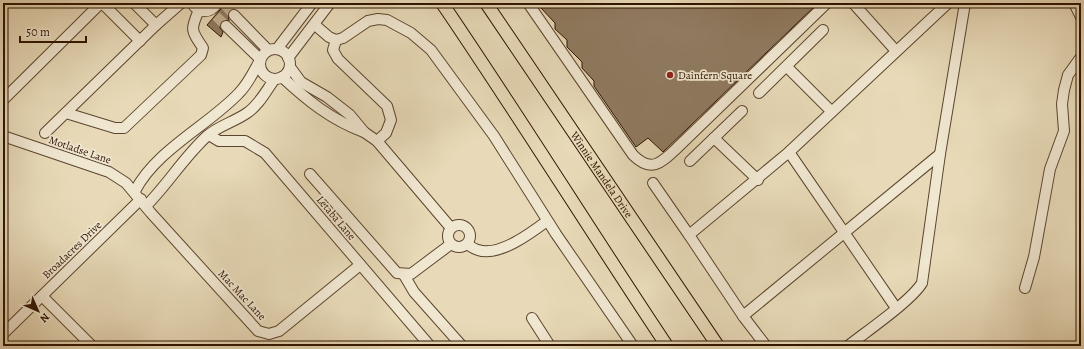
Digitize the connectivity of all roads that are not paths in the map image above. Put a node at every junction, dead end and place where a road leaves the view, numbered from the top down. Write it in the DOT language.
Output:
graph roads {
  1 [pos="101,3"];
  2 [pos="134,3"];
  3 [pos="181,3"];
  4 [pos="312,3"];
  5 [pos="330,3"];
  6 [pos="442,3"];
  7 [pos="486,3"];
  8 [pos="528,3"];
  9 [pos="827,3"];
  10 [pos="948,3"];
  11 [pos="965,3"];
  12 [pos="1074,3"];
  13 [pos="853,4"];
  14 [pos="196,7"];
  15 [pos="218,8"];
  16 [pos="234,15"];
  17 [pos="1081,17"];
  18 [pos="156,25"];
  19 [pos="315,25"];
  20 [pos="226,26"];
  21 [pos="247,29"];
  22 [pos="823,30"];
  23 [pos="238,38"];
  24 [pos="336,40"];
  25 [pos="140,41"];
  26 [pos="273,50"];
  27 [pos="896,51"];
  28 [pos="1081,56"];
  29 [pos="260,60"];
  30 [pos="289,62"];
  31 [pos="787,67"];
  32 [pos="278,78"];
  33 [pos="759,93"];
  34 [pos="3,100"];
  35 [pos="742,111"];
  36 [pos="831,111"];
  37 [pos="66,113"];
  38 [pos="364,132"];
  39 [pos="45,133"];
  40 [pos="209,135"];
  41 [pos="3,136"];
  42 [pos="714,138"];
  43 [pos="377,141"];
  44 [pos="788,152"];
  45 [pos="940,154"];
  46 [pos="690,161"];
  47 [pos="310,174"];
  48 [pos="758,180"];
  49 [pos="653,183"];
  50 [pos="141,199"];
  51 [pos="546,221"];
  52 [pos="451,228"];
  53 [pos="843,234"];
  54 [pos="689,235"];
  55 [pos="451,244"];
  56 [pos="467,244"];
  57 [pos="360,265"];
  58 [pos="404,275"];
  59 [pos="1025,288"];
  60 [pos="42,296"];
  61 [pos="896,308"];
  62 [pos="742,316"];
  63 [pos="532,318"];
  64 [pos="3,334"];
  65 [pos="92,346"];
  66 [pos="430,346"];
  67 [pos="462,346"];
  68 [pos="550,346"];
  69 [pos="633,346"];
  70 [pos="667,346"];
  71 [pos="718,346"];
  72 [pos="766,346"];
  73 [pos="848,346"];
  1 -- 25 [label="street"];
  1 -- 34 [label="street"];
  2 -- 18 [label="street"];
  3 -- 18 [label="street"];
  4 -- 26 [label="street"];
  5 -- 19 [label="street"];
  6 -- 70 [label="main road"];
  7 -- 71 [label="main road, Winnie Mandela Drive"];
  8 -- 9 [label="street"];
  10 -- 27 [label="street"];
  11 -- 45 [label="street"];
  12 -- 17 [label="street"];
  13 -- 27 [label="street"];
  14 -- 15 [label="street"];
  14 -- 37 [label="street"];
  16 -- 21 [label="street"];
  18 -- 25 [label="street"];
  19 -- 24 [label="street"];
  19 -- 30 [label="street"];
  20 -- 23 [label="street"];
  21 -- 23 [label="street"];
  21 -- 26 [label="street"];
  22 -- 31 [label="street"];
  23 -- 29 [label="street"];
  24 -- 43 [label="street"];
  24 -- 51 [label="street"];
  25 -- 37 [label="street"];
  26 -- 29 [label="street"];
  26 -- 30 [label="street"];
  27 -- 36 [label="street"];
  28 -- 59 [label="street"];
  29 -- 32 [label="street"];
  29 -- 50 [label="street, Broadacres Drive"];
  30 -- 32 [label="street"];
  30 -- 38 [label="street"];
  31 -- 33 [label="street"];
  31 -- 36 [label="street"];
  32 -- 38 [label="street"];
  32 -- 40 [label="street, Broadacres Drive"];
  35 -- 42 [label="street"];
  36 -- 44 [label="street"];
  37 -- 39 [label="street"];
  38 -- 43 [label="street"];
  40 -- 50 [label="street, Broadacres Drive"];
  40 -- 57 [label="street, Letaba Lane"];
  41 -- 50 [label="street, Motladse Lane"];
  42 -- 46 [label="street"];
  42 -- 48 [label="street"];
  43 -- 52 [label="street"];
  44 -- 48 [label="street"];
  44 -- 53 [label="street"];
  45 -- 53 [label="street"];
  45 -- 61 [label="street"];
  47 -- 58 [label="street"];
  48 -- 54 [label="street"];
  49 -- 54 [label="street"];
  50 -- 57 [label="street, Mac Mac Lane"];
  50 -- 60 [label="street, Broadacres Drive"];
  51 -- 56 [label="street"];
  51 -- 69 [label="street"];
  52 -- 55 [label="street"];
  52 -- 56 [label="street"];
  53 -- 61 [label="street"];
  53 -- 62 [label="street"];
  54 -- 62 [label="street"];
  55 -- 56 [label="street"];
  55 -- 58 [label="street"];
  57 -- 66 [label="street, Letaba Lane"];
  58 -- 67 [label="street"];
  60 -- 64 [label="street, Broadacres Drive"];
  60 -- 65 [label="street"];
  61 -- 73 [label="street"];
  62 -- 72 [label="street"];
  63 -- 68 [label="street"];
}
